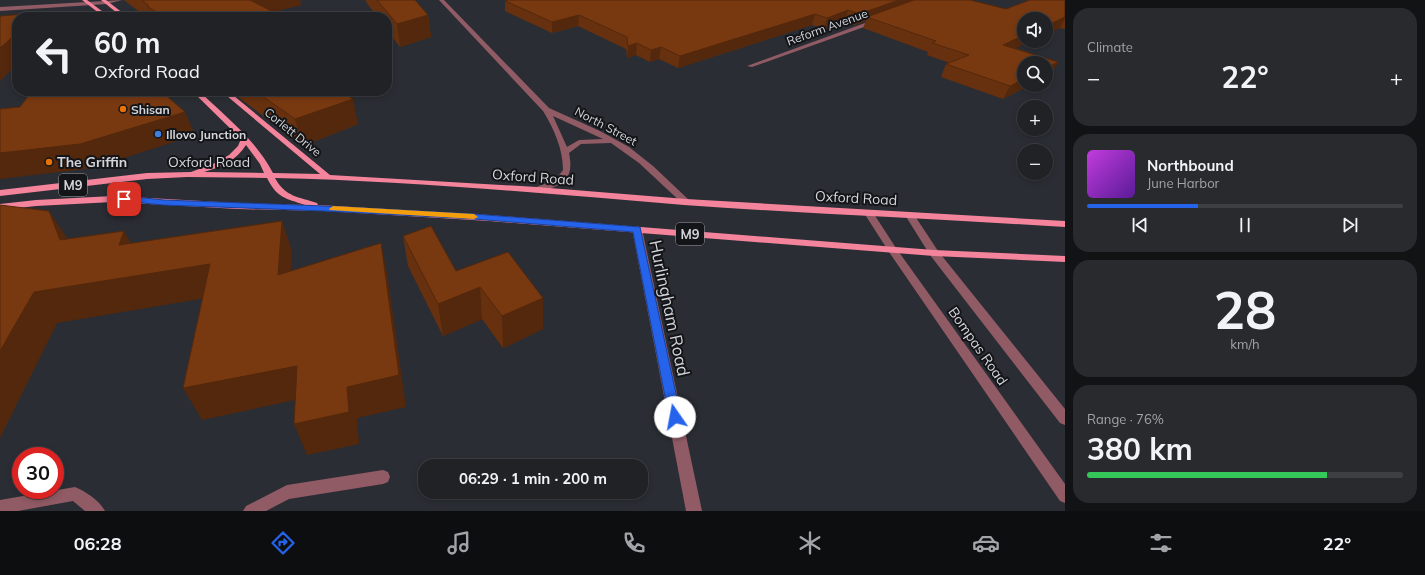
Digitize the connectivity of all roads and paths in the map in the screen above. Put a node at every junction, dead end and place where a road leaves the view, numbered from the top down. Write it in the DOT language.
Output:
graph roads {
  1 [pos="120,0"];
  2 [pos="441,0"];
  3 [pos="105,1"];
  4 [pos="86,2"];
  5 [pos="0,9"];
  6 [pos="100,12"];
  7 [pos="119,12"];
  8 [pos="882,18"];
  9 [pos="750,66"];
  10 [pos="200,96"];
  11 [pos="230,96"];
  12 [pos="546,110"];
  13 [pos="245,139"];
  14 [pos="613,141"];
  15 [pos="564,152"];
  16 [pos="187,174"];
  17 [pos="271,176"];
  18 [pos="328,177"];
  19 [pos="537,190"];
  20 [pos="0,193"];
  21 [pos="686,202"];
  22 [pos="0,207"];
  23 [pos="324,208"];
  24 [pos="869,213"];
  25 [pos="910,215"];
  26 [pos="1065,224"];
  27 [pos="637,229"];
  28 [pos="892,250"];
  29 [pos="934,253"];
  30 [pos="1065,258"];
  31 [pos="1065,419"];
  32 [pos="383,477"];
  33 [pos="1065,496"];
  34 [pos="0,507"];
  35 [pos="97,511"];
  36 [pos="251,511"];
  37 [pos="694,511"];
  1 -- 3 [label="street"];
  2 -- 12 [label="street, North Street"];
  3 -- 4 [label="street"];
  3 -- 7 [label="main road"];
  4 -- 5 [label="street"];
  4 -- 6 [label="main road"];
  8 -- 9 [label="street, Reform Avenue"];
  10 -- 13 [label="main road"];
  11 -- 18 [label="main road, Corlett Drive"];
  12 -- 14 [label="street, North Street"];
  12 -- 15 [label="street, North Street"];
  13 -- 16 [label="main road"];
  13 -- 17 [label="main road"];
  14 -- 15 [label="street"];
  14 -- 21 [label="street, North Street"];
  15 -- 19 [label="street, North Street"];
  16 -- 17 [label="main road, Oxford Road / M9"];
  16 -- 20 [label="main road, Oxford Road / M9"];
  17 -- 18 [label="main road, Oxford Road / M9"];
  17 -- 23 [label="main road"];
  18 -- 19 [label="main road, Oxford Road / M9"];
  19 -- 21 [label="main road, Oxford Road / M9"];
  21 -- 24 [label="main road, Oxford Road / M9"];
  22 -- 23 [label="main road, M9"];
  23 -- 27 [label="main road, M9"];
  24 -- 25 [label="main road, Oxford Road / M9"];
  24 -- 28 [label="street, Bompas Road"];
  25 -- 26 [label="main road, Oxford Road / M9"];
  25 -- 29 [label="street, Bompas Road"];
  27 -- 28 [label="main road, M9"];
  27 -- 37 [label="street, Hurlingham Road"];
  28 -- 29 [label="main road, M9"];
  28 -- 33 [label="street, Bompas Road"];
  29 -- 30 [label="main road, M9"];
  29 -- 31 [label="street, Bompas Road"];
  32 -- 36 [label="street"];
  34 -- 35 [label="street"];
}
